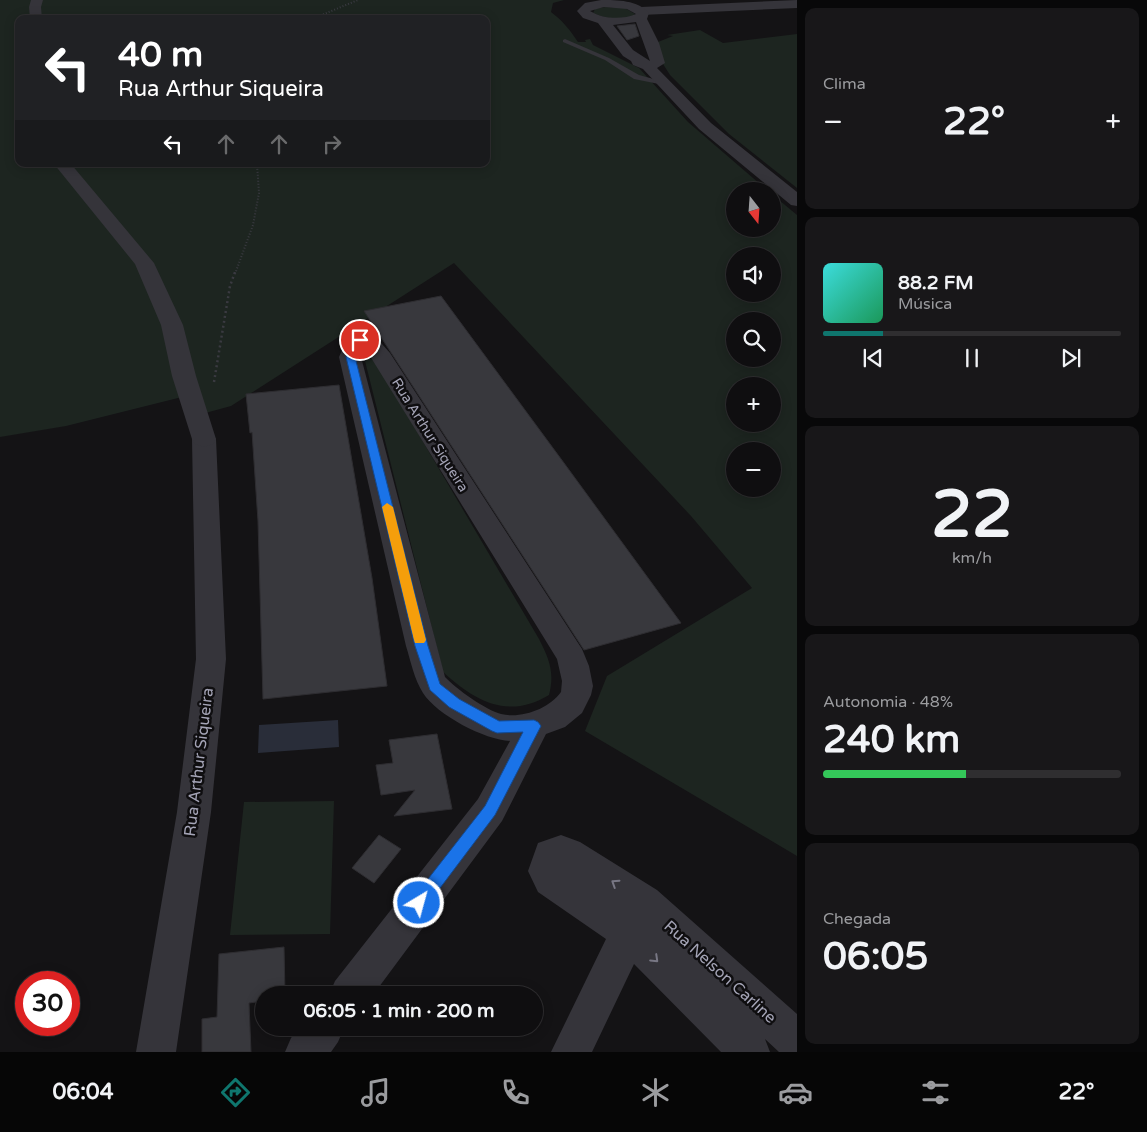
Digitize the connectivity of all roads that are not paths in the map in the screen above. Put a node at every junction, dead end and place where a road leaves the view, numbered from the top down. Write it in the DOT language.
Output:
graph roads {
  1 [pos="37,0"];
  2 [pos="614,2"];
  3 [pos="797,4"];
  4 [pos="641,13"];
  5 [pos="36,15"];
  6 [pos="604,27"];
  7 [pos="565,41"];
  8 [pos="622,53"];
  9 [pos="648,61"];
  10 [pos="664,83"];
  11 [pos="64,167"];
  12 [pos="797,201"];
  13 [pos="204,439"];
  14 [pos="534,726"];
  15 [pos="637,918"];
  16 [pos="356,986"];
  17 [pos="318,1036"];
  18 [pos="797,1042"];
  19 [pos="156,1052"];
  20 [pos="305,1052"];
  21 [pos="571,1052"];
  22 [pos="750,1052"];
  1 -- 5 [label="street"];
  2 -- 4 [label="street"];
  2 -- 6 [label="street"];
  3 -- 4 [label="street"];
  4 -- 6 [label="street"];
  4 -- 9 [label="street"];
  6 -- 8 [label="street"];
  6 -- 8 [label="street"];
  6 -- 9 [label="street"];
  7 -- 10 [label="lane"];
  8 -- 9 [label="street"];
  9 -- 10 [label="street"];
  10 -- 12 [label="street"];
  11 -- 13 [label="street"];
  13 -- 19 [label="street, Rua Arthur Siqueira"];
  14 -- 14 [label="street, Rua Arthur Siqueira"];
  14 -- 16 [label="street"];
  18 -- 15 [label="street, Rua Nelson Carline, one-way"];
  15 -- 21 [label="street"];
  15 -- 22 [label="street, one-way"];
  17 -- 20 [label="street"];
}
